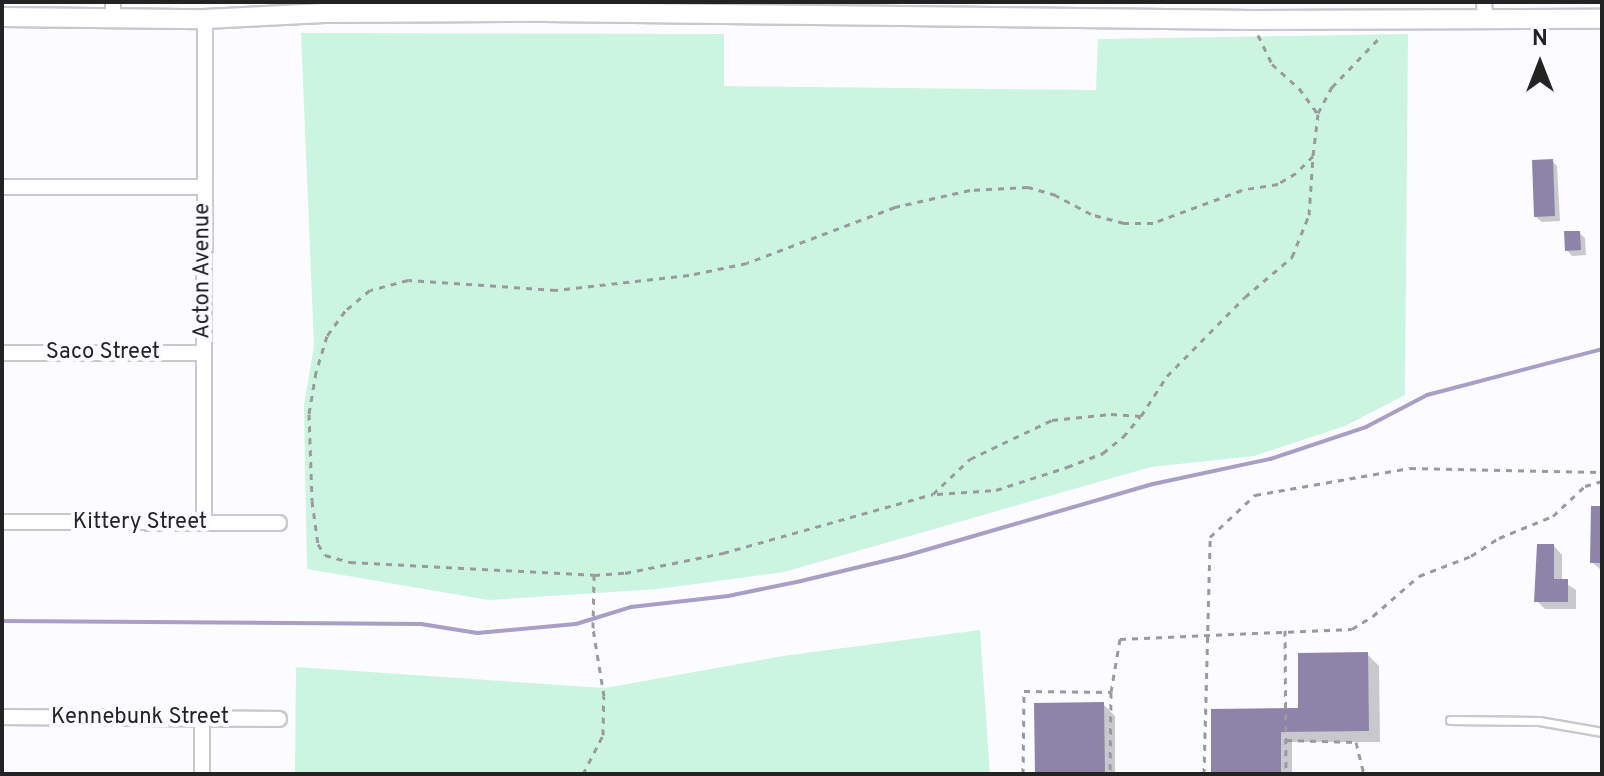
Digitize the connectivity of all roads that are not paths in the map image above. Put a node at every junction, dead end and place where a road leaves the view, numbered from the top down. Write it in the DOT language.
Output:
graph roads {
  1 [pos="545,7"];
  2 [pos="276,8"];
  3 [pos="963,9"];
  4 [pos="113,10"];
  5 [pos="1053,10"];
  6 [pos="1484,10"];
  7 [pos="2,17"];
  8 [pos="205,19"];
  9 [pos="1602,19"];
  10 [pos="2,187"];
  11 [pos="203,187"];
  12 [pos="2,353"];
  13 [pos="204,353"];
  14 [pos="2,522"];
  15 [pos="204,523"];
  16 [pos="279,523"];
  17 [pos="2,717"];
  18 [pos="202,718"];
  19 [pos="279,719"];
  20 [pos="1450,720"];
  21 [pos="1602,732"];
  22 [pos="202,774"];
  1 -- 2 [label="street"];
  1 -- 3 [label="street"];
  2 -- 8 [label="street"];
  3 -- 5 [label="street"];
  4 -- 7 [label="street"];
  4 -- 8 [label="street"];
  5 -- 6 [label="street"];
  6 -- 9 [label="street"];
  8 -- 11 [label="street, Acton Avenue"];
  10 -- 11 [label="street"];
  11 -- 13 [label="street, Acton Avenue"];
  12 -- 13 [label="street, Saco Street"];
  13 -- 15 [label="street, Acton Avenue"];
  14 -- 15 [label="street, Kittery Street"];
  15 -- 16 [label="street, Kittery Street"];
  17 -- 18 [label="street, Kennebunk Street"];
  18 -- 19 [label="street, Kennebunk Street"];
  18 -- 22 [label="street"];
  20 -- 21 [label="lane"];
}
